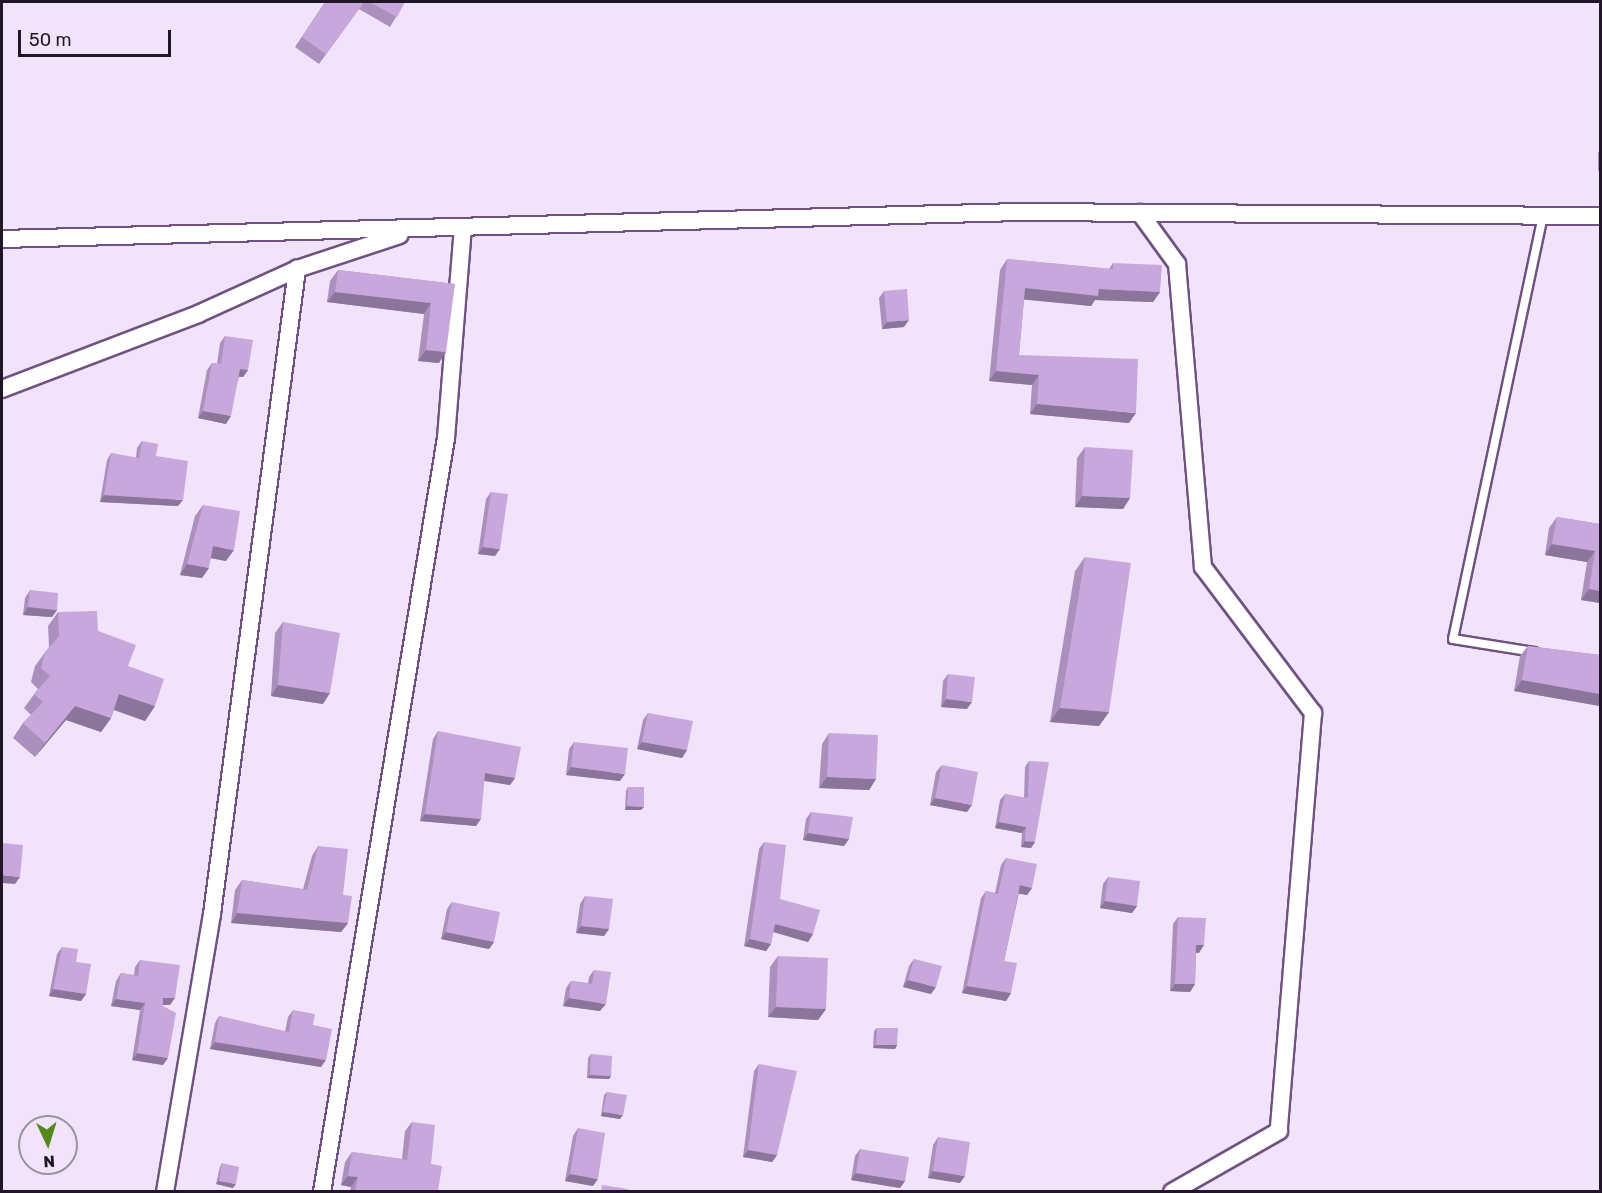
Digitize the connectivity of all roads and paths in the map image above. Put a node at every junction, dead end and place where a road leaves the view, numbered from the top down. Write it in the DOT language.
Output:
graph roads {
  1 [pos="1140,213"];
  2 [pos="1543,215"];
  3 [pos="1600,216"];
  4 [pos="463,228"];
  5 [pos="417,230"];
  6 [pos="2,239"];
  7 [pos="297,269"];
  8 [pos="2,389"];
  9 [pos="1544,654"];
  10 [pos="165,1191"];
  11 [pos="322,1191"];
  12 [pos="1172,1191"];
  1 -- 2 [label="street"];
  1 -- 4 [label="street"];
  1 -- 12 [label="street"];
  2 -- 3 [label="street"];
  2 -- 9 [label="lane"];
  4 -- 5 [label="street"];
  4 -- 11 [label="street"];
  5 -- 6 [label="street"];
  5 -- 7 [label="street"];
  7 -- 8 [label="street"];
  7 -- 10 [label="street"];
}
